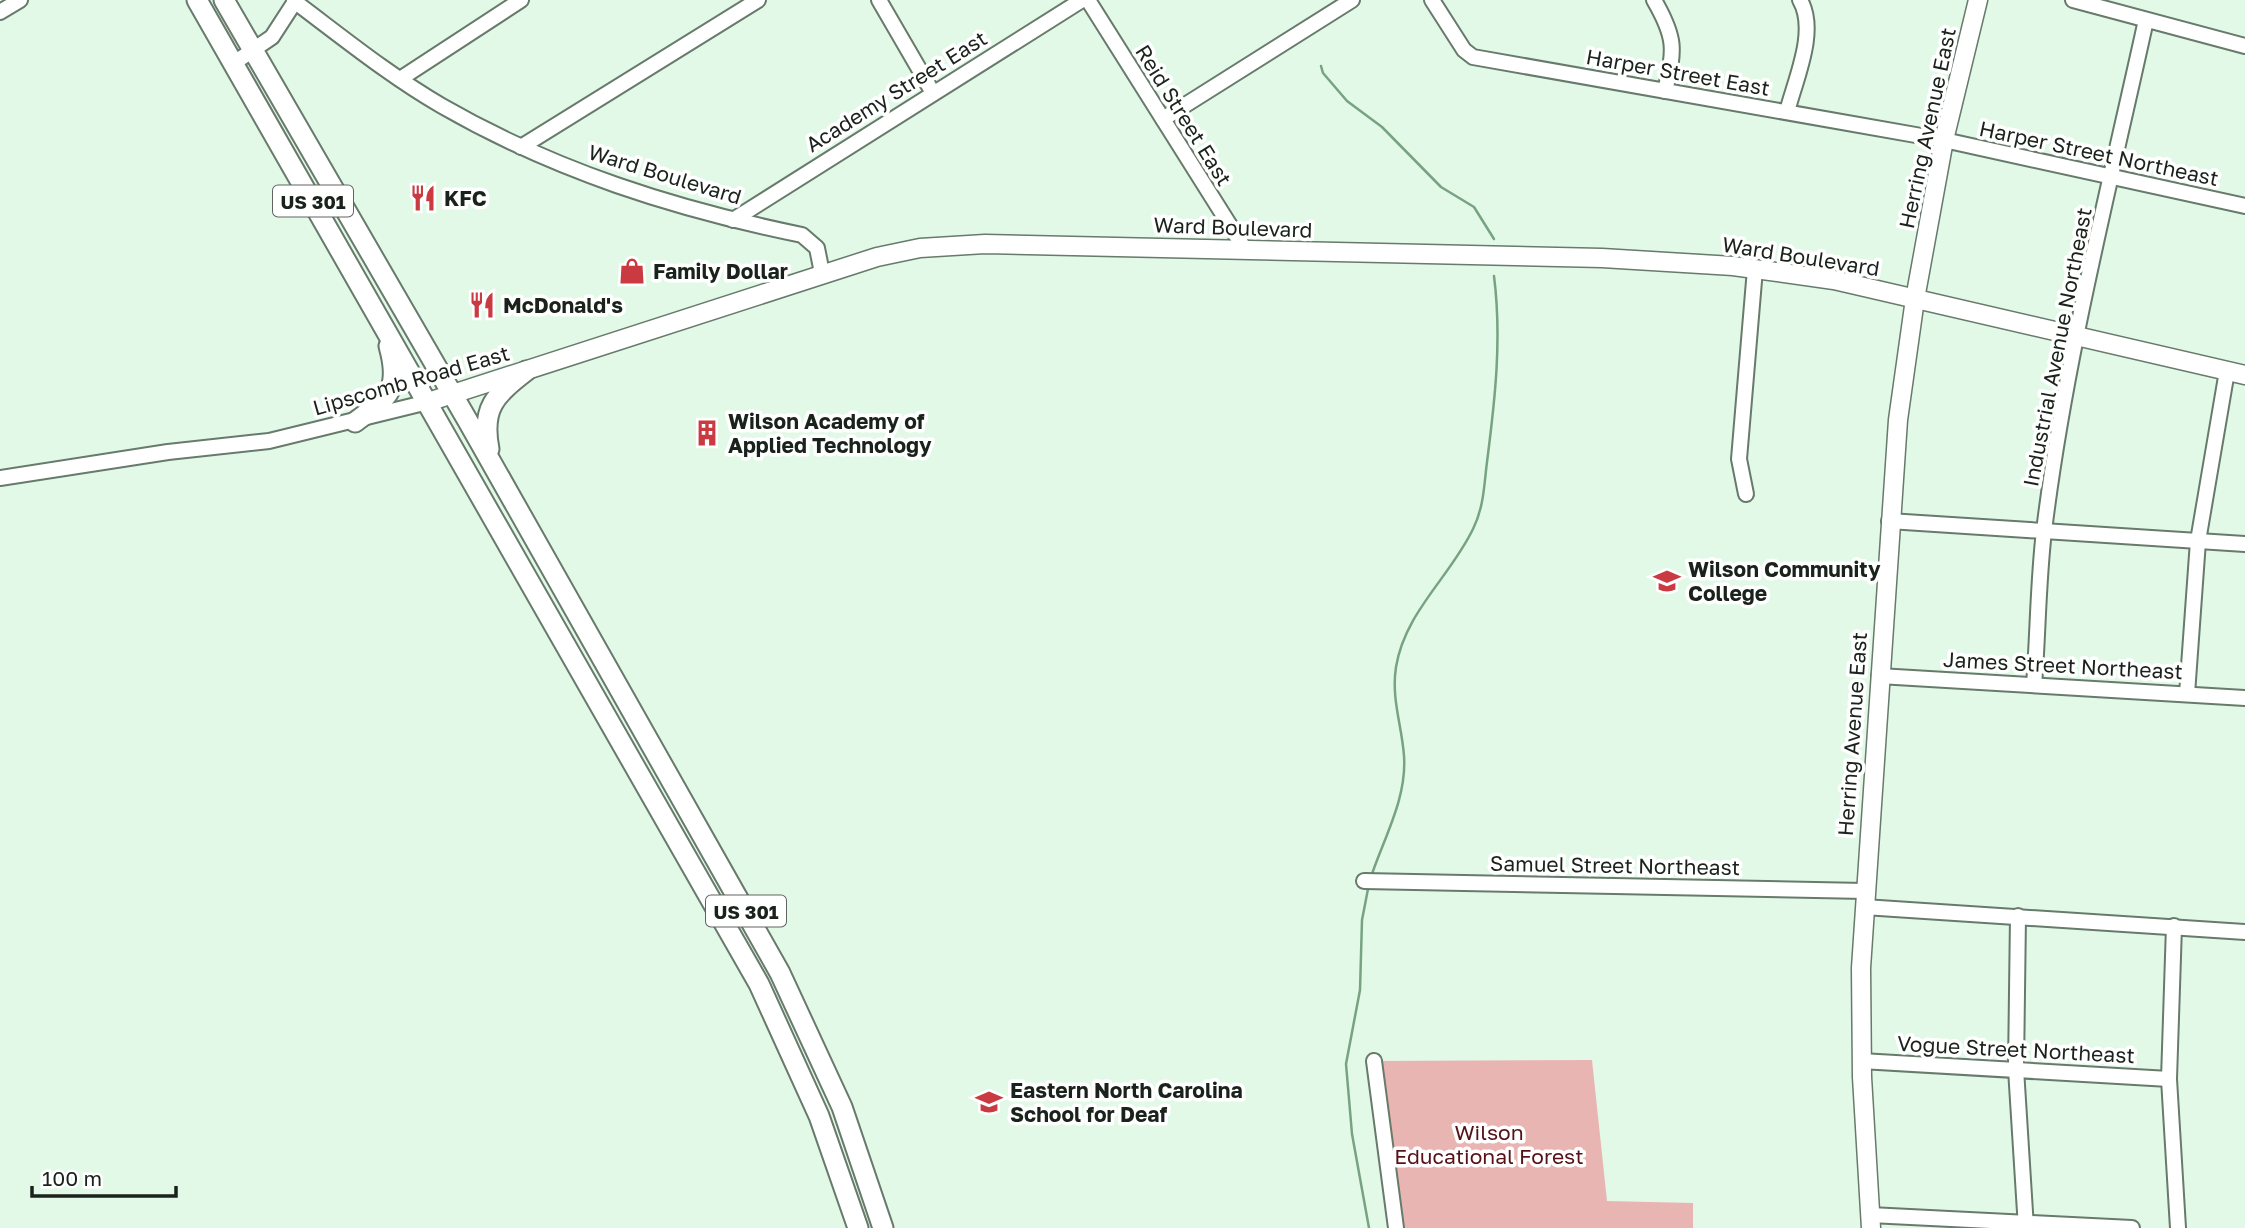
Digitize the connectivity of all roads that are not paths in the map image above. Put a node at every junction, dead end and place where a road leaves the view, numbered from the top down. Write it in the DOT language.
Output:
graph roads {
  1 [pos="20,0"];
  2 [pos="197,0"];
  3 [pos="225,0"];
  4 [pos="758,0"];
  5 [pos="879,0"];
  6 [pos="1082,0"];
  7 [pos="1088,0"];
  8 [pos="1352,0"];
  9 [pos="1433,0"];
  10 [pos="1654,0"];
  11 [pos="1800,0"];
  12 [pos="1978,0"];
  13 [pos="2073,0"];
  14 [pos="295,1"];
  15 [pos="518,1"];
  16 [pos="0,12"];
  17 [pos="2146,20"];
  18 [pos="2245,46"];
  19 [pos="254,51"];
  20 [pos="234,63"];
  21 [pos="400,79"];
  22 [pos="1665,91"];
  23 [pos="933,93"];
  24 [pos="1787,112"];
  25 [pos="1163,119"];
  26 [pos="1944,140"];
  27 [pos="521,147"];
  28 [pos="2111,177"];
  29 [pos="2245,206"];
  30 [pos="733,220"];
  31 [pos="1246,251"];
  32 [pos="1755,269"];
  33 [pos="822,273"];
  34 [pos="1915,299"];
  35 [pos="383,321"];
  36 [pos="2076,337"];
  37 [pos="526,371"];
  38 [pos="2227,371"];
  39 [pos="2245,375"];
  40 [pos="452,395"];
  41 [pos="428,402"];
  42 [pos="355,422"];
  43 [pos="492,463"];
  44 [pos="0,478"];
  45 [pos="1746,494"];
  46 [pos="1889,521"];
  47 [pos="2044,532"];
  48 [pos="2198,541"];
  49 [pos="2245,544"];
  50 [pos="1879,676"];
  51 [pos="2034,685"];
  52 [pos="2187,694"];
  53 [pos="2245,698"];
  54 [pos="1364,881"];
  55 [pos="1864,899"];
  56 [pos="2018,916"];
  57 [pos="2174,926"];
  58 [pos="2245,932"];
  59 [pos="1374,1060"];
  60 [pos="1861,1061"];
  61 [pos="2016,1069"];
  62 [pos="2169,1079"];
  63 [pos="1871,1221"];
  64 [pos="2025,1225"];
  65 [pos="858,1228"];
  66 [pos="883,1228"];
  67 [pos="1396,1228"];
  68 [pos="2132,1228"];
  69 [pos="2178,1228"];
  1 -- 16 [label="street"];
  2 -- 20 [label="highway, US 301"];
  3 -- 19 [label="highway, US 301"];
  4 -- 27 [label="street"];
  5 -- 23 [label="street"];
  6 -- 23 [label="street, Academy Street East"];
  7 -- 25 [label="street, Reid Street East"];
  8 -- 25 [label="street"];
  9 -- 22 [label="street, Harper Street East"];
  10 -- 22 [label="street"];
  11 -- 24 [label="street"];
  12 -- 26 [label="main road, Herring Avenue East"];
  13 -- 17 [label="street"];
  14 -- 19 [label="street"];
  14 -- 21 [label="street, Ward Boulevard"];
  15 -- 21 [label="street"];
  17 -- 18 [label="street"];
  17 -- 28 [label="street, Industrial Avenue Northeast"];
  19 -- 20 [label="street"];
  19 -- 40 [label="highway, US 301"];
  20 -- 35 [label="highway, US 301"];
  21 -- 27 [label="street, Ward Boulevard"];
  22 -- 24 [label="street, Harper Street East"];
  23 -- 30 [label="street, Academy Street East"];
  24 -- 26 [label="street, Harper Street East"];
  25 -- 31 [label="street, Reid Street East"];
  26 -- 28 [label="street, Harper Street Northeast"];
  26 -- 34 [label="main road, Herring Avenue East"];
  27 -- 30 [label="street, Ward Boulevard"];
  28 -- 29 [label="street, Harper Street Northeast"];
  28 -- 36 [label="street, Industrial Avenue Northeast"];
  30 -- 33 [label="street, Ward Boulevard"];
  31 -- 32 [label="main road, Ward Boulevard"];
  31 -- 33 [label="main road, Ward Boulevard"];
  32 -- 34 [label="main road, Ward Boulevard"];
  32 -- 45 [label="street"];
  33 -- 37 [label="main road, Lipscomb Road East"];
  34 -- 36 [label="main road, Ward Boulevard"];
  34 -- 46 [label="main road, Herring Avenue East"];
  35 -- 41 [label="highway, US 301"];
  35 -- 42 [label="highway"];
  36 -- 38 [label="main road, Ward Boulevard"];
  36 -- 47 [label="street, Industrial Avenue Northeast"];
  37 -- 40 [label="main road, Lipscomb Road East"];
  37 -- 43 [label="highway"];
  38 -- 39 [label="main road, Ward Boulevard"];
  38 -- 48 [label="street"];
  40 -- 41 [label="main road, Lipscomb Road East"];
  40 -- 43 [label="highway, US 301"];
  41 -- 42 [label="street, Lipscomb Road East"];
  41 -- 65 [label="highway, US 301"];
  42 -- 44 [label="street, Lipscomb Road East"];
  43 -- 66 [label="highway, US 301"];
  46 -- 47 [label="street"];
  46 -- 50 [label="main road, Herring Avenue East"];
  47 -- 48 [label="street"];
  47 -- 51 [label="street, Industrial Avenue Northeast"];
  48 -- 49 [label="street"];
  48 -- 52 [label="street"];
  50 -- 51 [label="street, James Street Northeast"];
  50 -- 55 [label="main road, Herring Avenue East"];
  51 -- 52 [label="street, James Street Northeast"];
  52 -- 53 [label="street, James Street Northeast"];
  54 -- 55 [label="street, Samuel Street Northeast"];
  55 -- 56 [label="street, Samuel Street Northeast"];
  55 -- 60 [label="main road, Herring Avenue East"];
  56 -- 57 [label="street, Samuel Street Northeast"];
  56 -- 61 [label="street"];
  57 -- 58 [label="street, Samuel Street Northeast"];
  57 -- 62 [label="street"];
  59 -- 67 [label="street"];
  60 -- 61 [label="street, Vogue Street Northeast"];
  60 -- 63 [label="main road, Herring Avenue East"];
  61 -- 62 [label="street, Vogue Street Northeast"];
  61 -- 64 [label="street"];
  62 -- 69 [label="street"];
  63 -- 64 [label="street"];
  64 -- 68 [label="street"];
}
